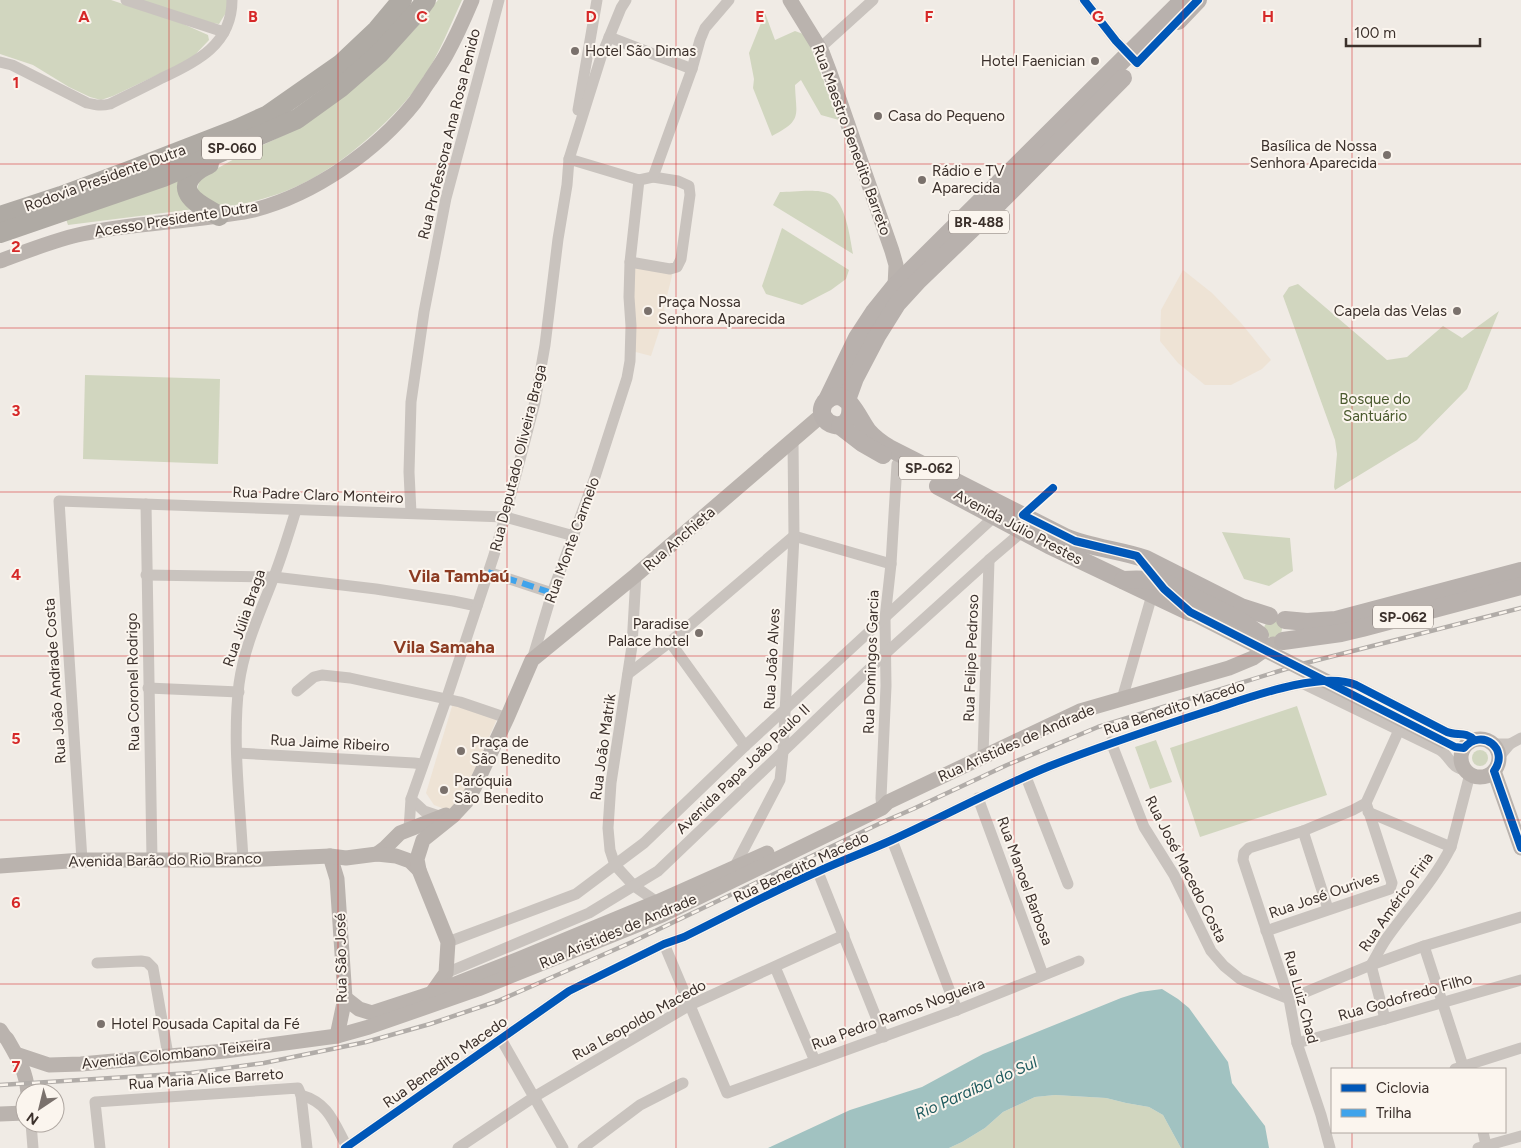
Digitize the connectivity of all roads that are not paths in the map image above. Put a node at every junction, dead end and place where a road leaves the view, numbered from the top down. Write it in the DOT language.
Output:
graph roads {
  1 [pos="126,0"];
  2 [pos="232,0"];
  3 [pos="402,0"];
  4 [pos="426,0"];
  5 [pos="472,0"];
  6 [pos="499,0"];
  7 [pos="597,0"];
  8 [pos="626,0"];
  9 [pos="728,0"];
  10 [pos="790,0"];
  11 [pos="873,0"];
  12 [pos="1084,0"];
  13 [pos="1182,0"];
  14 [pos="1198,0"];
  15 [pos="224,32"];
  16 [pos="609,38"];
  17 [pos="820,48"];
  18 [pos="1133,59"];
  19 [pos="0,62"];
  20 [pos="692,69"];
  21 [pos="579,124"];
  22 [pos="260,136"];
  23 [pos="569,159"];
  24 [pos="653,177"];
  25 [pos="639,180"];
  26 [pos="0,216"];
  27 [pos="219,216"];
  28 [pos="975,217"];
  29 [pos="0,233"];
  30 [pos="0,262"];
  31 [pos="630,262"];
  32 [pos="895,286"];
  33 [pos="861,366"];
  34 [pos="849,402"];
  35 [pos="825,407"];
  36 [pos="840,426"];
  37 [pos="792,441"];
  38 [pos="889,448"];
  39 [pos="897,464"];
  40 [pos="59,501"];
  41 [pos="146,504"];
  42 [pos="296,510"];
  43 [pos="993,510"];
  44 [pos="411,513"];
  45 [pos="505,517"];
  46 [pos="1023,532"];
  47 [pos="574,536"];
  48 [pos="794,536"];
  49 [pos="1118,552"];
  50 [pos="1137,556"];
  51 [pos="989,560"];
  52 [pos="891,564"];
  53 [pos="1521,571"];
  54 [pos="488,572"];
  55 [pos="146,575"];
  56 [pos="636,576"];
  57 [pos="274,577"];
  58 [pos="1117,578"];
  59 [pos="1521,586"];
  60 [pos="1154,588"];
  61 [pos="552,592"];
  62 [pos="1521,595"];
  63 [pos="1472,599"];
  64 [pos="477,606"];
  65 [pos="1192,613"];
  66 [pos="885,618"];
  67 [pos="1277,618"];
  68 [pos="670,642"];
  69 [pos="1267,642"];
  70 [pos="886,653"];
  71 [pos="532,660"];
  72 [pos="628,674"];
  73 [pos="1304,684"];
  74 [pos="148,688"];
  75 [pos="297,691"];
  76 [pos="239,692"];
  77 [pos="1122,699"];
  78 [pos="446,700"];
  79 [pos="784,710"];
  80 [pos="507,718"];
  81 [pos="1399,730"];
  82 [pos="1521,738"];
  83 [pos="1111,742"];
  84 [pos="745,746"];
  85 [pos="1460,746"];
  86 [pos="783,752"];
  87 [pos="237,754"];
  88 [pos="983,756"];
  89 [pos="422,764"];
  90 [pos="1484,766"];
  91 [pos="1026,777"];
  92 [pos="978,798"];
  93 [pos="411,799"];
  94 [pos="884,804"];
  95 [pos="1367,808"];
  96 [pos="458,810"];
  97 [pos="442,817"];
  98 [pos="409,828"];
  99 [pos="1303,831"];
  100 [pos="892,840"];
  101 [pos="1520,842"];
  102 [pos="1451,846"];
  103 [pos="376,854"];
  104 [pos="330,856"];
  105 [pos="346,858"];
  106 [pos="152,859"];
  107 [pos="82,860"];
  108 [pos="243,860"];
  109 [pos="414,865"];
  110 [pos="615,865"];
  111 [pos="0,866"];
  112 [pos="734,868"];
  113 [pos="818,872"];
  114 [pos="338,879"];
  115 [pos="1068,884"];
  116 [pos="634,886"];
  117 [pos="657,902"];
  118 [pos="1328,909"];
  119 [pos="1521,917"];
  120 [pos="1266,931"];
  121 [pos="844,936"];
  122 [pos="448,942"];
  123 [pos="664,944"];
  124 [pos="1424,946"];
  125 [pos="1079,961"];
  126 [pos="97,963"];
  127 [pos="1371,965"];
  128 [pos="776,968"];
  129 [pos="446,972"];
  130 [pos="1043,975"];
  131 [pos="1521,980"];
  132 [pos="430,994"];
  133 [pos="345,998"];
  134 [pos="1289,999"];
  135 [pos="1443,1003"];
  136 [pos="690,1005"];
  137 [pos="957,1010"];
  138 [pos="1385,1019"];
  139 [pos="1,1034"];
  140 [pos="337,1036"];
  141 [pos="884,1037"];
  142 [pos="501,1039"];
  143 [pos="1297,1043"];
  144 [pos="1521,1048"];
  145 [pos="16,1054"];
  146 [pos="168,1056"];
  147 [pos="815,1061"];
  148 [pos="49,1065"];
  149 [pos="1461,1068"];
  150 [pos="26,1075"];
  151 [pos="27,1083"];
  152 [pos="683,1084"];
  153 [pos="301,1094"];
  154 [pos="534,1097"];
  155 [pos="15,1113"];
  156 [pos="1327,1113"];
  157 [pos="0,1114"];
  158 [pos="32,1133"];
  159 [pos="1483,1133"];
  160 [pos="1521,1136"];
  161 [pos="474,1137"];
  162 [pos="346,1147"];
  163 [pos="1482,1147"];
  164 [pos="33,1148"];
  165 [pos="100,1148"];
  166 [pos="307,1148"];
  167 [pos="458,1148"];
  168 [pos="480,1148"];
  169 [pos="563,1148"];
  170 [pos="583,1148"];
  171 [pos="1330,1148"];
  1 -- 15 [label="street"];
  2 -- 15 [label="street"];
  3 -- 26 [label="highway, Rodovia Presidente Dutra / SP-060"];
  4 -- 22 [label="highway, Rodovia Presidente Dutra / SP-060"];
  5 -- 27 [label="main road, Acesso Presidente Dutra"];
  6 -- 44 [label="street, Rua Professora Ana Rosa Penido"];
  7 -- 21 [label="street"];
  8 -- 16 [label="street"];
  9 -- 20 [label="street"];
  10 -- 17 [label="main road, Rua Maestro Benedito Barreto"];
  11 -- 17 [label="street"];
  12 -- 18 [label="street"];
  13 -- 18 [label="main road, BR-488"];
  14 -- 18 [label="main road, BR-488"];
  15 -- 19 [label="street"];
  16 -- 20 [label="street"];
  16 -- 21 [label="street"];
  17 -- 32 [label="main road, Rua Maestro Benedito Barreto"];
  18 -- 28 [label="main road, BR-488"];
  20 -- 24 [label="street"];
  21 -- 23 [label="street, Rua Deputado Oliveira Braga"];
  22 -- 27 [label="highway"];
  22 -- 29 [label="highway, Rodovia Presidente Dutra / SP-060"];
  23 -- 25 [label="street"];
  23 -- 45 [label="street, Rua Deputado Oliveira Braga"];
  24 -- 25 [label="street"];
  24 -- 31 [label="street"];
  25 -- 31 [label="street, Rua Monte Carmelo"];
  27 -- 30 [label="main road, Acesso Presidente Dutra"];
  28 -- 32 [label="main road, BR-488"];
  28 -- 33 [label="main road, BR-488"];
  31 -- 47 [label="street, Rua Monte Carmelo"];
  32 -- 35 [label="main road"];
  33 -- 34 [label="main road, BR-488"];
  33 -- 38 [label="main road"];
  34 -- 35 [label="main road"];
  34 -- 36 [label="main road"];
  34 -- 38 [label="main road, Avenida Júlio Prestes / SP-062"];
  35 -- 36 [label="main road, SP-062"];
  35 -- 37 [label="main road, Rua Anchieta"];
  36 -- 39 [label="main road, Avenida Júlio Prestes / SP-062"];
  37 -- 48 [label="street, Rua João Alves"];
  37 -- 56 [label="main road, Rua Anchieta"];
  38 -- 43 [label="main road, Avenida Júlio Prestes / SP-062"];
  39 -- 43 [label="main road, Avenida Júlio Prestes / SP-062"];
  39 -- 52 [label="street, Rua Domingos Garcia"];
  40 -- 41 [label="street, Rua Padre Claro Monteiro"];
  40 -- 107 [label="street, Rua João Andrade Costa"];
  41 -- 42 [label="street, Rua Padre Claro Monteiro"];
  41 -- 55 [label="street, Rua Coronel Rodrigo"];
  42 -- 44 [label="street, Rua Padre Claro Monteiro"];
  42 -- 57 [label="street, Rua Júlia Braga"];
  43 -- 46 [label="main road, Avenida Júlio Prestes / SP-062"];
  43 -- 49 [label="main road, Avenida Júlio Prestes / SP-062"];
  43 -- 66 [label="street, Avenida Papa João Paulo II"];
  44 -- 45 [label="street, Rua Padre Claro Monteiro"];
  45 -- 47 [label="street, Rua Padre Claro Monteiro"];
  45 -- 54 [label="street, Rua Deputado Oliveira Braga"];
  46 -- 51 [label="street, Avenida Papa João Paulo II"];
  46 -- 58 [label="main road, Avenida Júlio Prestes / SP-062"];
  47 -- 61 [label="street, Rua Monte Carmelo"];
  48 -- 52 [label="street"];
  48 -- 68 [label="street"];
  48 -- 79 [label="street, Rua João Alves"];
  49 -- 50 [label="main road, Avenida Júlio Prestes / SP-062"];
  49 -- 58 [label="main road"];
  50 -- 60 [label="main road"];
  50 -- 67 [label="main road, Avenida Júlio Prestes / SP-062"];
  51 -- 70 [label="street, Avenida Papa João Paulo II"];
  51 -- 88 [label="street, Rua Felipe Pedroso"];
  52 -- 66 [label="street, Rua Domingos Garcia"];
  53 -- 67 [label="main road, SP-062"];
  54 -- 61 [label="street"];
  54 -- 64 [label="street, Rua Deputado Oliveira Braga"];
  55 -- 57 [label="street"];
  55 -- 74 [label="street, Rua Coronel Rodrigo"];
  56 -- 71 [label="main road, Rua Anchieta"];
  56 -- 72 [label="street, Rua João Matrik"];
  57 -- 64 [label="street"];
  57 -- 76 [label="street, Rua Júlia Braga"];
  58 -- 60 [label="main road, Avenida Júlio Prestes / SP-062"];
  59 -- 63 [label="main road, SP-062"];
  60 -- 65 [label="main road"];
  60 -- 69 [label="main road, Avenida Júlio Prestes / SP-062"];
  60 -- 77 [label="street"];
  61 -- 71 [label="street, Rua Monte Carmelo"];
  62 -- 63 [label="main road"];
  63 -- 69 [label="main road, SP-062"];
  64 -- 78 [label="street, Rua Deputado Oliveira Braga"];
  65 -- 85 [label="main road, bridge"];
  66 -- 70 [label="street, Rua Domingos Garcia"];
  66 -- 79 [label="street, Avenida Papa João Paulo II"];
  67 -- 69 [label="main road"];
  67 -- 69 [label="main road"];
  68 -- 72 [label="street"];
  68 -- 84 [label="street"];
  69 -- 77 [label="main road, Rua Aristides de Andrade"];
  70 -- 86 [label="street, Avenida Papa João Paulo II"];
  70 -- 94 [label="street, Rua Domingos Garcia"];
  71 -- 80 [label="main road, Rua Monte Carmelo"];
  72 -- 110 [label="street, Rua João Matrik"];
  73 -- 81 [label="street"];
  73 -- 83 [label="street, Rua Benedito Macedo"];
  73 -- 85 [label="street"];
  74 -- 76 [label="street"];
  74 -- 106 [label="street, Rua Coronel Rodrigo"];
  75 -- 78 [label="street"];
  76 -- 87 [label="street, Rua Júlia Braga"];
  77 -- 88 [label="main road, Rua Aristides de Andrade"];
  78 -- 80 [label="street"];
  78 -- 89 [label="street, Rua Deputado Oliveira Braga"];
  79 -- 84 [label="street, Avenida Papa João Paulo II"];
  79 -- 86 [label="street, Rua João Alves"];
  80 -- 96 [label="main road, Rua Monte Carmelo"];
  81 -- 90 [label="street"];
  81 -- 95 [label="street"];
  82 -- 90 [label="street"];
  83 -- 91 [label="street, Rua Benedito Macedo"];
  83 -- 134 [label="street, Rua José Macedo Costa"];
  84 -- 110 [label="street, Avenida Papa João Paulo II"];
  85 -- 90 [label="main road"];
  85 -- 90 [label="main road"];
  86 -- 112 [label="street, Rua João Alves"];
  86 -- 116 [label="street, Avenida Papa João Paulo II"];
  87 -- 89 [label="street, Rua Jaime Ribeiro"];
  87 -- 108 [label="street, Rua Júlia Braga"];
  88 -- 94 [label="main road, Rua Aristides de Andrade"];
  89 -- 93 [label="street, Rua Deputado Oliveira Braga"];
  90 -- 101 [label="main road"];
  90 -- 102 [label="street, Rua Américo Firia"];
  91 -- 92 [label="street, Rua Benedito Macedo"];
  91 -- 115 [label="street"];
  92 -- 100 [label="street, Rua Benedito Macedo"];
  92 -- 130 [label="street, Rua Manoel Barbosa"];
  93 -- 97 [label="street"];
  93 -- 98 [label="street, Rua Deputado Oliveira Braga"];
  94 -- 112 [label="main road, Rua Aristides de Andrade"];
  94 -- 140 [label="main road, Rua Aristides de Andrade"];
  95 -- 99 [label="street"];
  95 -- 102 [label="street"];
  95 -- 118 [label="street, Rua José Ourives"];
  96 -- 97 [label="main road"];
  96 -- 109 [label="main road, Rua Monte Carmelo"];
  97 -- 98 [label="main road"];
  98 -- 103 [label="main road"];
  98 -- 109 [label="main road"];
  99 -- 118 [label="street"];
  99 -- 120 [label="street, Rua Luiz Chad"];
  100 -- 113 [label="street, Rua Benedito Macedo"];
  100 -- 137 [label="street"];
  102 -- 127 [label="street, Rua Américo Firia"];
  103 -- 105 [label="main road"];
  103 -- 109 [label="main road"];
  104 -- 105 [label="main road"];
  104 -- 108 [label="main road, Avenida Barão do Rio Branco"];
  104 -- 114 [label="main road, Rua São José"];
  105 -- 114 [label="main road, Rua São José"];
  106 -- 107 [label="main road, Avenida Barão do Rio Branco"];
  106 -- 108 [label="main road, Avenida Barão do Rio Branco"];
  107 -- 111 [label="main road, Avenida Barão do Rio Branco"];
  109 -- 122 [label="main road"];
  110 -- 116 [label="street, Rua João Matrik"];
  110 -- 122 [label="street, Avenida Papa João Paulo II"];
  112 -- 117 [label="main road, Rua Aristides de Andrade"];
  113 -- 121 [label="street"];
  113 -- 123 [label="street, Rua Benedito Macedo"];
  114 -- 133 [label="main road, Rua São José"];
  116 -- 117 [label="street, Rua João Matrik"];
  116 -- 129 [label="street, Avenida Papa João Paulo II"];
  117 -- 132 [label="main road, Rua Aristides de Andrade"];
  118 -- 120 [label="street, Rua José Ourives"];
  119 -- 124 [label="street"];
  120 -- 134 [label="street, Rua Luiz Chad"];
  121 -- 128 [label="street, Rua Leopoldo Macedo"];
  121 -- 141 [label="street"];
  122 -- 129 [label="main road"];
  123 -- 136 [label="street"];
  123 -- 142 [label="street, Rua Benedito Macedo"];
  124 -- 127 [label="street"];
  124 -- 135 [label="street"];
  125 -- 130 [label="street, Rua Pedro Ramos Nogueira"];
  126 -- 146 [label="street"];
  127 -- 134 [label="street"];
  127 -- 138 [label="street, Rua Américo Firia"];
  128 -- 136 [label="street, Rua Leopoldo Macedo"];
  128 -- 147 [label="street"];
  129 -- 132 [label="main road"];
  130 -- 137 [label="street, Rua Pedro Ramos Nogueira"];
  131 -- 135 [label="street, Rua Godofredo Filho"];
  132 -- 133 [label="main road, Rua Aristides de Andrade"];
  133 -- 140 [label="main road, Rua São José"];
  134 -- 143 [label="street, Rua Luiz Chad"];
  135 -- 138 [label="street, Rua Godofredo Filho"];
  135 -- 149 [label="street"];
  136 -- 147 [label="street, Rua Pedro Ramos Nogueira"];
  136 -- 154 [label="street, Rua Leopoldo Macedo"];
  137 -- 141 [label="street, Rua Pedro Ramos Nogueira"];
  138 -- 143 [label="street, Rua Godofredo Filho"];
  139 -- 145 [label="main road"];
  140 -- 146 [label="main road, Avenida Colombano Teixeira"];
  141 -- 147 [label="street, Rua Pedro Ramos Nogueira"];
  142 -- 154 [label="street"];
  142 -- 162 [label="street, Rua Benedito Macedo"];
  143 -- 156 [label="street, Rua Luiz Chad"];
  144 -- 149 [label="street"];
  145 -- 148 [label="main road, Avenida Colombano Teixeira"];
  145 -- 150 [label="main road"];
  146 -- 148 [label="main road, Avenida Colombano Teixeira"];
  148 -- 150 [label="main road"];
  150 -- 151 [label="main road"];
  152 -- 170 [label="street"];
  153 -- 162 [label="street, Rua Maria Alice Barreto"];
  153 -- 165 [label="street, Rua Maria Alice Barreto"];
  153 -- 166 [label="street"];
  154 -- 161 [label="street, Rua Leopoldo Macedo"];
  154 -- 169 [label="street"];
  155 -- 157 [label="main road"];
  156 -- 171 [label="street, Rua Luiz Chad"];
  158 -- 164 [label="street"];
  159 -- 163 [label="street"];
  160 -- 163 [label="street"];
  161 -- 167 [label="street, Rua Leopoldo Macedo"];
  161 -- 168 [label="street"];
}
